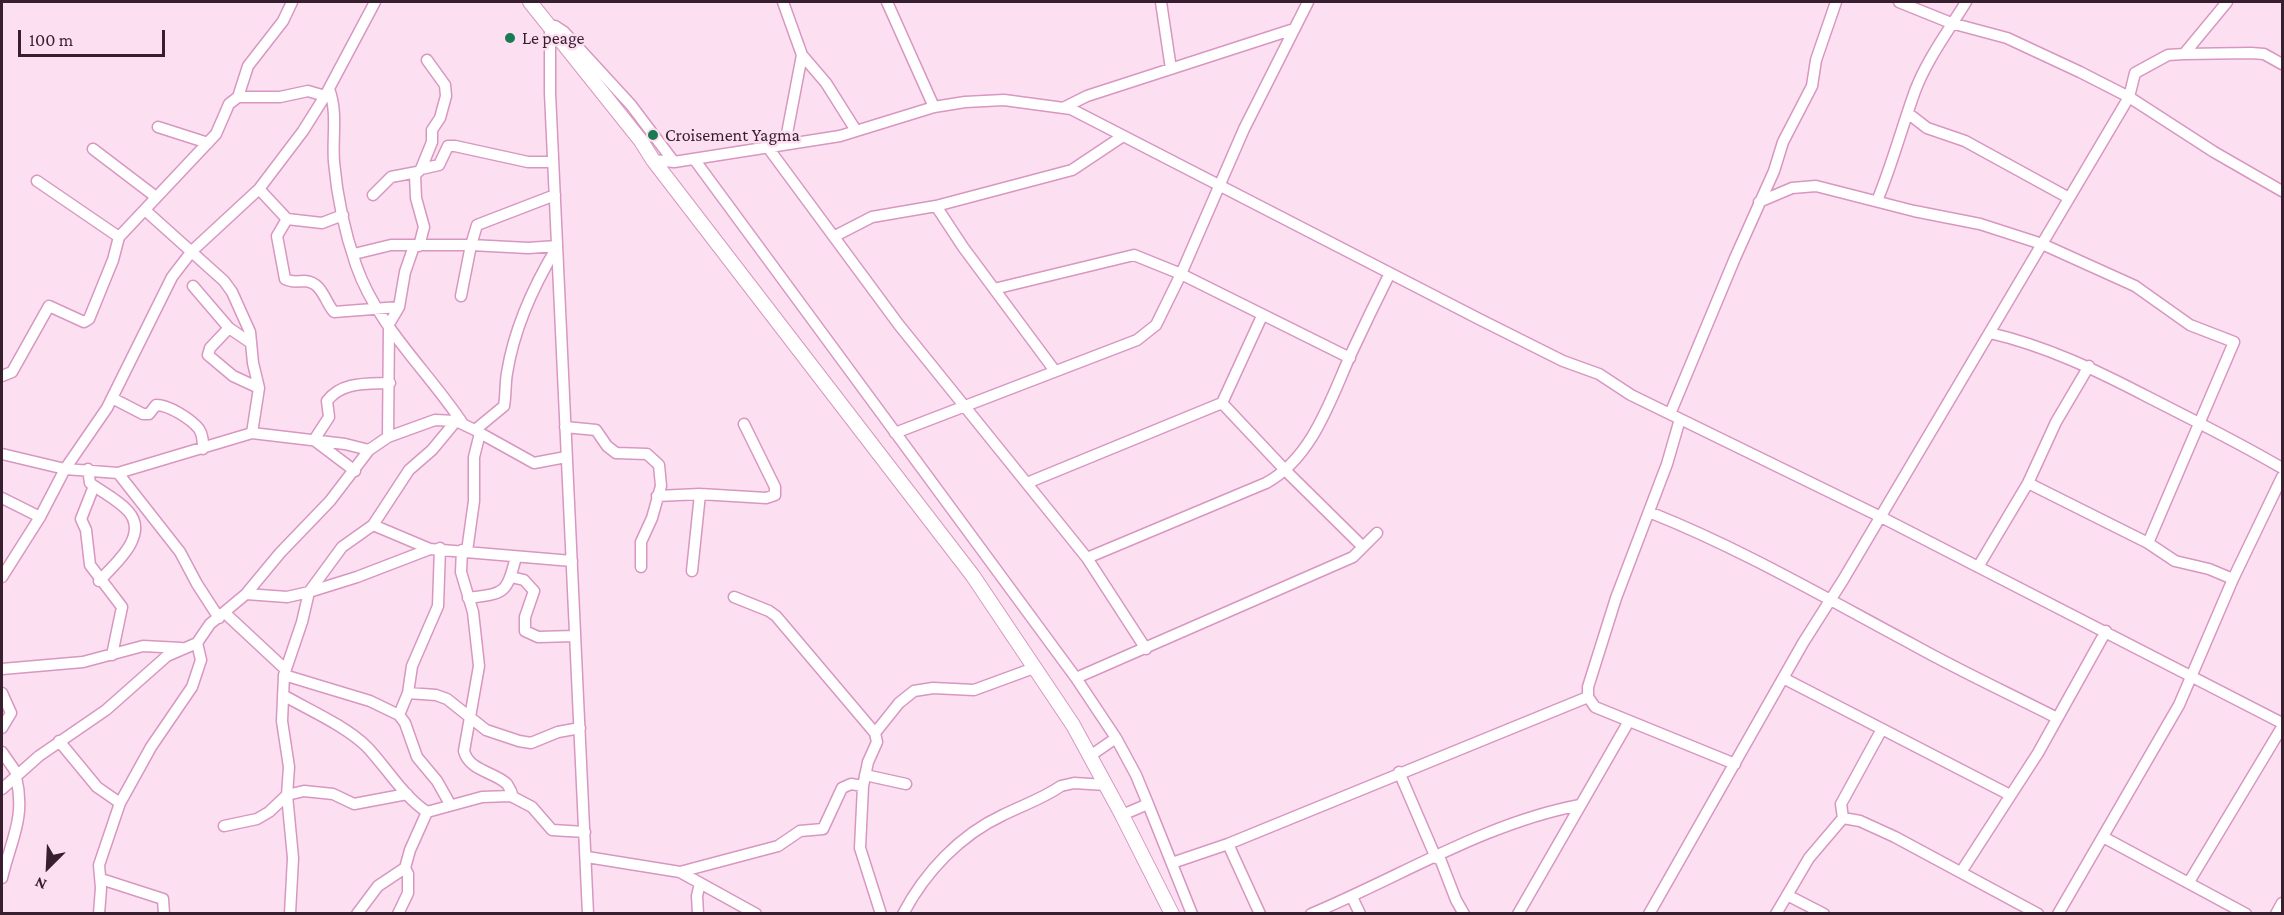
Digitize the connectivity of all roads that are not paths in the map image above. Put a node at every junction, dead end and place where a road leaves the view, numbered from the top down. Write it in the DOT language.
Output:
graph roads {
  1 [pos="292,2"];
  2 [pos="375,2"];
  3 [pos="530,2"];
  4 [pos="785,2"];
  5 [pos="887,2"];
  6 [pos="1161,2"];
  7 [pos="1308,2"];
  8 [pos="1836,2"];
  9 [pos="1899,2"];
  10 [pos="1966,2"];
  11 [pos="2226,2"];
  12 [pos="1951,23"];
  13 [pos="550,28"];
  14 [pos="1294,29"];
  15 [pos="2184,54"];
  16 [pos="802,55"];
  17 [pos="427,60"];
  18 [pos="2283,64"];
  19 [pos="1171,69"];
  20 [pos="327,93"];
  21 [pos="238,97"];
  22 [pos="2129,97"];
  23 [pos="934,107"];
  24 [pos="1065,107"];
  25 [pos="1910,114"];
  26 [pos="158,127"];
  27 [pos="855,129"];
  28 [pos="1124,136"];
  29 [pos="208,143"];
  30 [pos="785,144"];
  31 [pos="93,149"];
  32 [pos="769,149"];
  33 [pos="694,159"];
  34 [pos="653,160"];
  35 [pos="553,162"];
  36 [pos="674,162"];
  37 [pos="419,171"];
  38 [pos="37,181"];
  39 [pos="1220,184"];
  40 [pos="259,189"];
  41 [pos="2283,191"];
  42 [pos="373,195"];
  43 [pos="555,195"];
  44 [pos="156,197"];
  45 [pos="2069,198"];
  46 [pos="1877,201"];
  47 [pos="1759,202"];
  48 [pos="936,206"];
  49 [pos="146,211"];
  50 [pos="343,215"];
  51 [pos="286,219"];
  52 [pos="835,236"];
  53 [pos="119,237"];
  54 [pos="2042,244"];
  55 [pos="471,245"];
  56 [pos="417,246"];
  57 [pos="557,246"];
  58 [pos="192,252"];
  59 [pos="354,254"];
  60 [pos="1390,273"];
  61 [pos="1181,274"];
  62 [pos="194,285"];
  63 [pos="994,289"];
  64 [pos="462,296"];
  65 [pos="399,307"];
  66 [pos="375,309"];
  67 [pos="1262,316"];
  68 [pos="389,324"];
  69 [pos="229,328"];
  70 [pos="1990,333"];
  71 [pos="250,344"];
  72 [pos="1350,358"];
  73 [pos="2089,366"];
  74 [pos="1055,371"];
  75 [pos="2,376"];
  76 [pos="390,383"];
  77 [pos="260,388"];
  78 [pos="112,398"];
  79 [pos="1222,403"];
  80 [pos="964,405"];
  81 [pos="1675,417"];
  82 [pos="2201,422"];
  83 [pos="460,423"];
  84 [pos="744,424"];
  85 [pos="565,427"];
  86 [pos="477,432"];
  87 [pos="252,433"];
  88 [pos="895,433"];
  89 [pos="388,436"];
  90 [pos="314,440"];
  91 [pos="203,449"];
  92 [pos="369,450"];
  93 [pos="2,454"];
  94 [pos="566,456"];
  95 [pos="2283,468"];
  96 [pos="65,469"];
  97 [pos="88,469"];
  98 [pos="355,471"];
  99 [pos="1286,471"];
  100 [pos="118,473"];
  101 [pos="2283,477"];
  102 [pos="1027,483"];
  103 [pos="2028,483"];
  104 [pos="94,486"];
  105 [pos="700,494"];
  106 [pos="657,496"];
  107 [pos="2,498"];
  108 [pos="1649,512"];
  109 [pos="40,517"];
  110 [pos="1881,517"];
  111 [pos="372,525"];
  112 [pos="1377,532"];
  113 [pos="2148,543"];
  114 [pos="1363,547"];
  115 [pos="435,548"];
  116 [pos="465,551"];
  117 [pos="516,557"];
  118 [pos="1087,558"];
  119 [pos="572,561"];
  120 [pos="6,562"];
  121 [pos="641,567"];
  122 [pos="1978,567"];
  123 [pos="692,571"];
  124 [pos="2,577"];
  125 [pos="511,577"];
  126 [pos="2234,579"];
  127 [pos="99,581"];
  128 [pos="309,592"];
  129 [pos="246,594"];
  130 [pos="734,597"];
  131 [pos="468,598"];
  132 [pos="1832,600"];
  133 [pos="222,616"];
  134 [pos="2106,631"];
  135 [pos="575,636"];
  136 [pos="196,642"];
  137 [pos="182,648"];
  138 [pos="1146,649"];
  139 [pos="112,655"];
  140 [pos="1034,668"];
  141 [pos="2,669"];
  142 [pos="284,672"];
  143 [pos="2192,677"];
  144 [pos="1076,678"];
  145 [pos="1785,679"];
  146 [pos="2,693"];
  147 [pos="408,693"];
  148 [pos="283,695"];
  149 [pos="1588,697"];
  150 [pos="399,715"];
  151 [pos="471,716"];
  152 [pos="2056,718"];
  153 [pos="1629,721"];
  154 [pos="2283,725"];
  155 [pos="2,728"];
  156 [pos="580,728"];
  157 [pos="1882,729"];
  158 [pos="875,733"];
  159 [pos="1116,738"];
  160 [pos="59,741"];
  161 [pos="2,752"];
  162 [pos="1090,756"];
  163 [pos="1735,764"];
  164 [pos="1399,772"];
  165 [pos="17,776"];
  166 [pos="864,781"];
  167 [pos="906,784"];
  168 [pos="1106,785"];
  169 [pos="2,789"];
  170 [pos="407,794"];
  171 [pos="287,795"];
  172 [pos="2010,795"];
  173 [pos="513,797"];
  174 [pos="120,803"];
  175 [pos="450,804"];
  176 [pos="1148,804"];
  177 [pos="1580,806"];
  178 [pos="427,812"];
  179 [pos="1122,815"];
  180 [pos="1843,818"];
  181 [pos="224,826"];
  182 [pos="585,832"];
  183 [pos="2103,837"];
  184 [pos="1228,843"];
  185 [pos="587,857"];
  186 [pos="1438,857"];
  187 [pos="1172,863"];
  188 [pos="405,868"];
  189 [pos="680,872"];
  190 [pos="1961,872"];
  191 [pos="2,878"];
  192 [pos="101,879"];
  193 [pos="2189,882"];
  194 [pos="700,883"];
  195 [pos="1787,895"];
  196 [pos="1352,897"];
  197 [pos="2283,903"];
  198 [pos="99,914"];
  199 [pos="164,914"];
  200 [pos="290,914"];
  201 [pos="357,914"];
  202 [pos="398,914"];
  203 [pos="588,914"];
  204 [pos="698,914"];
  205 [pos="756,914"];
  206 [pos="880,914"];
  207 [pos="903,914"];
  208 [pos="1172,914"];
  209 [pos="1192,914"];
  210 [pos="1260,914"];
  211 [pos="1311,914"];
  212 [pos="1359,914"];
  213 [pos="1464,914"];
  214 [pos="1518,914"];
  215 [pos="1649,914"];
  216 [pos="1776,914"];
  217 [pos="1824,914"];
  218 [pos="2038,914"];
  219 [pos="2058,914"];
  220 [pos="2246,914"];
  221 [pos="2276,914"];
  1 -- 21 [label="street"];
  2 -- 20 [label="street"];
  3 -- 13 [label="main road"];
  4 -- 16 [label="street"];
  5 -- 23 [label="street"];
  6 -- 19 [label="street"];
  7 -- 14 [label="street"];
  8 -- 47 [label="street"];
  9 -- 12 [label="street"];
  10 -- 12 [label="street"];
  11 -- 15 [label="street"];
  12 -- 22 [label="street"];
  12 -- 25 [label="street"];
  13 -- 34 [label="main road"];
  13 -- 35 [label="street"];
  13 -- 36 [label="street"];
  14 -- 19 [label="street"];
  14 -- 39 [label="street"];
  15 -- 18 [label="street"];
  15 -- 22 [label="street"];
  16 -- 27 [label="street"];
  16 -- 30 [label="street"];
  17 -- 37 [label="street"];
  19 -- 24 [label="street"];
  20 -- 21 [label="street"];
  20 -- 40 [label="street"];
  20 -- 50 [label="street"];
  21 -- 29 [label="street"];
  22 -- 41 [label="street"];
  22 -- 45 [label="street"];
  23 -- 24 [label="street"];
  23 -- 27 [label="street"];
  24 -- 28 [label="street"];
  25 -- 45 [label="street"];
  25 -- 46 [label="street"];
  26 -- 29 [label="street"];
  27 -- 30 [label="street"];
  28 -- 39 [label="street"];
  28 -- 48 [label="street"];
  29 -- 44 [label="street"];
  30 -- 32 [label="street"];
  31 -- 44 [label="street"];
  32 -- 33 [label="street"];
  32 -- 52 [label="street"];
  33 -- 36 [label="street"];
  33 -- 88 [label="street"];
  34 -- 36 [label="street"];
  34 -- 140 [label="main road"];
  35 -- 37 [label="street"];
  35 -- 43 [label="street"];
  37 -- 42 [label="street"];
  37 -- 56 [label="street"];
  38 -- 53 [label="street"];
  39 -- 60 [label="street"];
  39 -- 61 [label="street"];
  40 -- 51 [label="street"];
  40 -- 58 [label="street"];
  43 -- 55 [label="street"];
  43 -- 57 [label="street"];
  44 -- 49 [label="street"];
  45 -- 54 [label="street"];
  46 -- 47 [label="street"];
  46 -- 54 [label="street"];
  47 -- 81 [label="street"];
  48 -- 52 [label="street"];
  48 -- 63 [label="street"];
  49 -- 53 [label="street"];
  49 -- 58 [label="street"];
  50 -- 51 [label="street"];
  50 -- 59 [label="street"];
  51 -- 66 [label="street"];
  52 -- 80 [label="street"];
  53 -- 75 [label="street"];
  54 -- 70 [label="street"];
  54 -- 82 [label="street"];
  55 -- 56 [label="street"];
  55 -- 57 [label="street"];
  55 -- 64 [label="street"];
  56 -- 59 [label="street"];
  56 -- 65 [label="street"];
  57 -- 85 [label="street"];
  57 -- 86 [label="street"];
  58 -- 71 [label="street"];
  58 -- 78 [label="street"];
  59 -- 66 [label="street"];
  60 -- 72 [label="street"];
  60 -- 81 [label="street"];
  61 -- 63 [label="street"];
  61 -- 67 [label="street"];
  61 -- 74 [label="street"];
  62 -- 69 [label="street"];
  63 -- 74 [label="street"];
  65 -- 66 [label="street"];
  65 -- 68 [label="street"];
  66 -- 68 [label="street"];
  67 -- 72 [label="street"];
  67 -- 79 [label="street"];
  68 -- 76 [label="street"];
  68 -- 83 [label="street"];
  69 -- 71 [label="street"];
  69 -- 77 [label="street"];
  70 -- 73 [label="street"];
  70 -- 110 [label="street"];
  71 -- 77 [label="street"];
  72 -- 99 [label="street"];
  73 -- 82 [label="street"];
  73 -- 103 [label="street"];
  74 -- 80 [label="street"];
  76 -- 89 [label="street"];
  76 -- 90 [label="street"];
  77 -- 87 [label="street"];
  78 -- 91 [label="street"];
  78 -- 96 [label="street"];
  79 -- 99 [label="street"];
  79 -- 102 [label="street"];
  80 -- 88 [label="street"];
  80 -- 102 [label="street"];
  81 -- 108 [label="street"];
  81 -- 110 [label="street"];
  82 -- 95 [label="street"];
  82 -- 113 [label="street"];
  83 -- 86 [label="street"];
  83 -- 89 [label="street"];
  83 -- 111 [label="street"];
  84 -- 105 [label="street"];
  85 -- 94 [label="street"];
  85 -- 106 [label="street"];
  86 -- 94 [label="street"];
  86 -- 116 [label="street"];
  87 -- 90 [label="street"];
  87 -- 91 [label="street"];
  88 -- 144 [label="street"];
  89 -- 92 [label="street"];
  90 -- 92 [label="street"];
  90 -- 98 [label="street"];
  91 -- 100 [label="street"];
  92 -- 98 [label="street"];
  93 -- 96 [label="street"];
  94 -- 119 [label="street"];
  96 -- 97 [label="street"];
  96 -- 109 [label="street"];
  97 -- 100 [label="street"];
  97 -- 104 [label="street"];
  98 -- 129 [label="street"];
  99 -- 114 [label="street"];
  99 -- 118 [label="street"];
  100 -- 133 [label="street"];
  101 -- 126 [label="street"];
  102 -- 118 [label="street"];
  103 -- 113 [label="street"];
  103 -- 122 [label="street"];
  104 -- 127 [label="street"];
  104 -- 127 [label="street"];
  105 -- 106 [label="street"];
  105 -- 123 [label="street"];
  106 -- 121 [label="street"];
  107 -- 109 [label="street"];
  108 -- 132 [label="street"];
  108 -- 149 [label="street"];
  109 -- 120 [label="street"];
  110 -- 122 [label="street"];
  110 -- 132 [label="street"];
  111 -- 115 [label="street"];
  111 -- 128 [label="street"];
  112 -- 114 [label="street"];
  113 -- 126 [label="street"];
  114 -- 138 [label="street"];
  115 -- 116 [label="street"];
  115 -- 128 [label="street"];
  115 -- 147 [label="street"];
  116 -- 117 [label="street"];
  116 -- 131 [label="street"];
  117 -- 119 [label="street"];
  117 -- 125 [label="street"];
  118 -- 138 [label="street"];
  119 -- 135 [label="street"];
  120 -- 124 [label="street"];
  122 -- 134 [label="street"];
  125 -- 131 [label="street"];
  125 -- 135 [label="street"];
  126 -- 143 [label="street"];
  127 -- 139 [label="street"];
  128 -- 129 [label="street"];
  128 -- 142 [label="street"];
  129 -- 133 [label="street"];
  130 -- 158 [label="street"];
  131 -- 151 [label="street"];
  132 -- 145 [label="street"];
  132 -- 152 [label="street"];
  133 -- 136 [label="street"];
  133 -- 142 [label="street"];
  134 -- 143 [label="street"];
  134 -- 152 [label="street"];
  135 -- 156 [label="street"];
  136 -- 137 [label="street"];
  136 -- 174 [label="street"];
  137 -- 139 [label="street"];
  137 -- 160 [label="street"];
  138 -- 144 [label="street"];
  139 -- 141 [label="street"];
  140 -- 158 [label="street"];
  140 -- 162 [label="main road"];
  142 -- 148 [label="street"];
  142 -- 150 [label="street"];
  143 -- 154 [label="street"];
  143 -- 183 [label="street"];
  144 -- 159 [label="street"];
  145 -- 157 [label="street"];
  145 -- 163 [label="street"];
  146 -- 155 [label="street"];
  147 -- 150 [label="street"];
  147 -- 151 [label="street"];
  148 -- 170 [label="street"];
  148 -- 171 [label="street"];
  149 -- 153 [label="street"];
  149 -- 164 [label="street"];
  150 -- 175 [label="street"];
  151 -- 156 [label="street"];
  151 -- 173 [label="street"];
  152 -- 172 [label="street"];
  153 -- 163 [label="street"];
  153 -- 177 [label="street"];
  154 -- 193 [label="street"];
  156 -- 182 [label="street"];
  157 -- 172 [label="street"];
  157 -- 180 [label="street"];
  158 -- 166 [label="street"];
  159 -- 162 [label="street"];
  159 -- 176 [label="street"];
  160 -- 165 [label="street"];
  160 -- 174 [label="street"];
  161 -- 165 [label="street"];
  162 -- 168 [label="main road"];
  163 -- 215 [label="street"];
  164 -- 184 [label="street"];
  164 -- 186 [label="street"];
  165 -- 169 [label="street"];
  165 -- 191 [label="street"];
  166 -- 167 [label="street"];
  166 -- 189 [label="street"];
  166 -- 206 [label="street"];
  168 -- 179 [label="main road"];
  168 -- 207 [label="street"];
  170 -- 171 [label="street"];
  170 -- 178 [label="street"];
  171 -- 181 [label="street"];
  171 -- 200 [label="street"];
  172 -- 190 [label="street"];
  173 -- 175 [label="street"];
  173 -- 182 [label="street"];
  174 -- 192 [label="street"];
  175 -- 178 [label="street"];
  176 -- 179 [label="street"];
  176 -- 187 [label="street"];
  177 -- 186 [label="street"];
  177 -- 214 [label="street"];
  178 -- 188 [label="street"];
  179 -- 208 [label="main road"];
  180 -- 190 [label="street"];
  180 -- 195 [label="street"];
  182 -- 185 [label="street"];
  183 -- 193 [label="street"];
  183 -- 219 [label="street"];
  184 -- 187 [label="street"];
  184 -- 210 [label="street"];
  185 -- 189 [label="street"];
  185 -- 203 [label="street"];
  186 -- 196 [label="street"];
  186 -- 213 [label="street"];
  187 -- 209 [label="street"];
  188 -- 201 [label="street"];
  188 -- 202 [label="street"];
  189 -- 194 [label="street"];
  190 -- 218 [label="street"];
  192 -- 198 [label="street"];
  192 -- 199 [label="street"];
  193 -- 220 [label="street"];
  194 -- 204 [label="street"];
  194 -- 205 [label="street"];
  195 -- 216 [label="street"];
  195 -- 217 [label="street"];
  196 -- 211 [label="street"];
  196 -- 212 [label="street"];
  197 -- 221 [label="street"];
}
